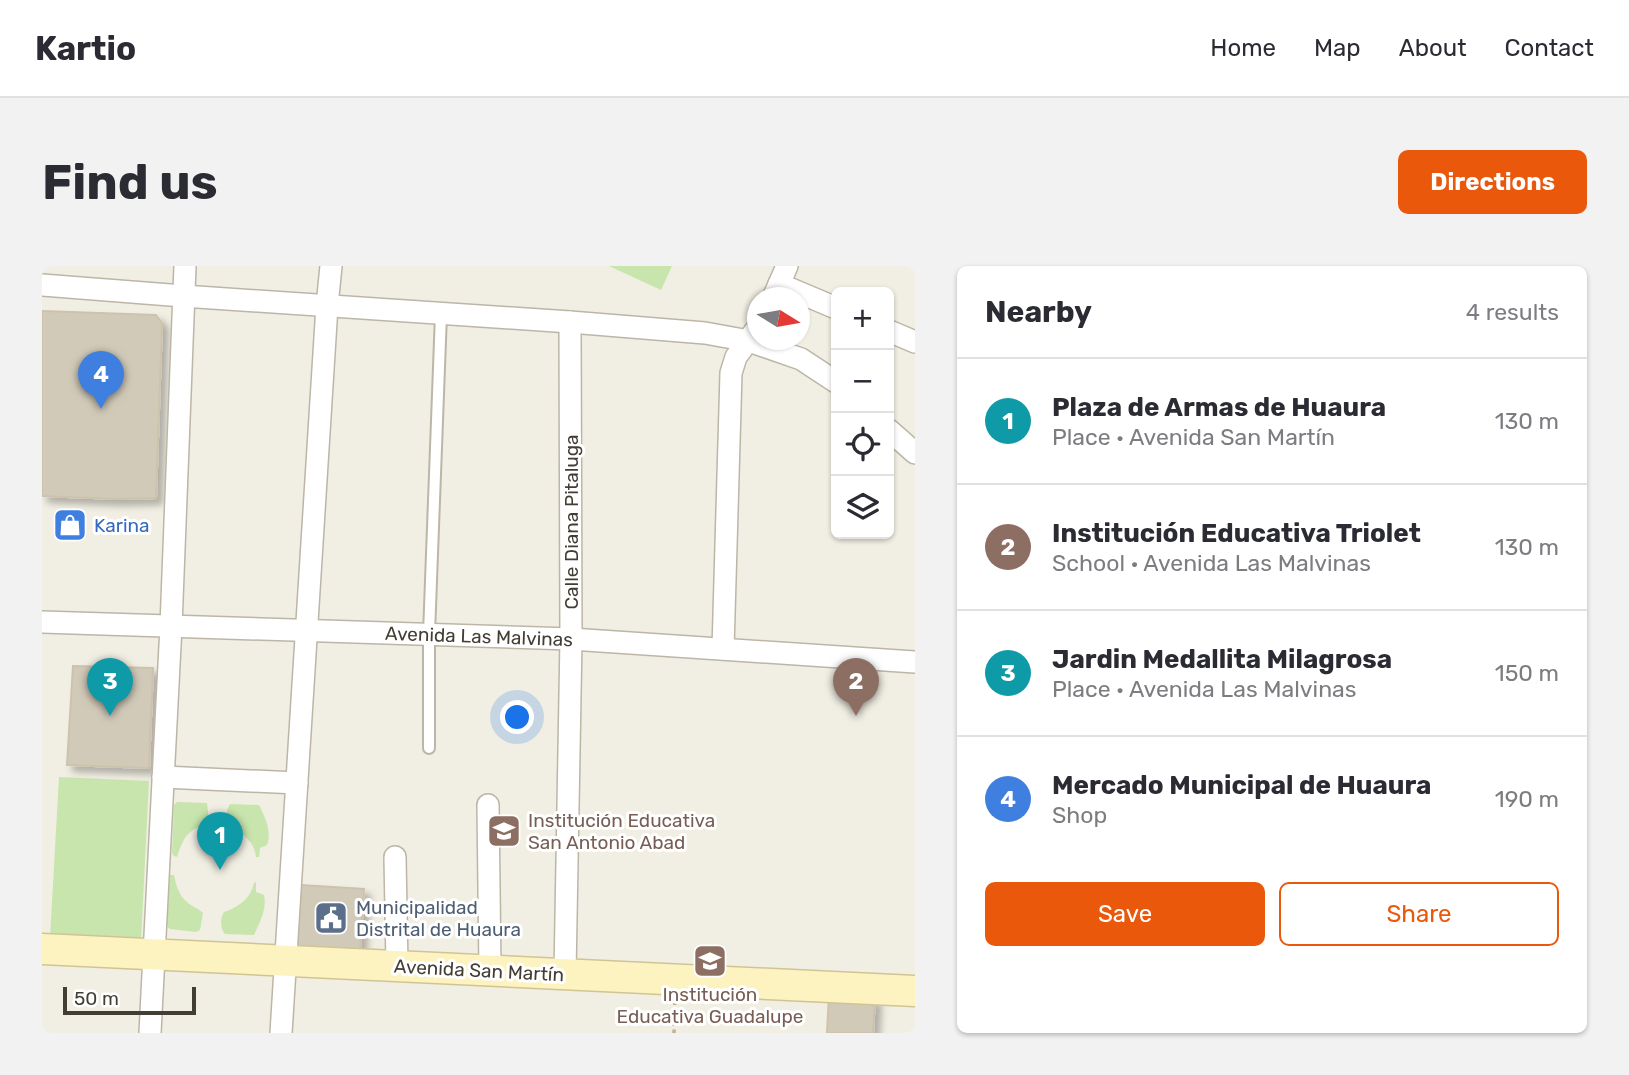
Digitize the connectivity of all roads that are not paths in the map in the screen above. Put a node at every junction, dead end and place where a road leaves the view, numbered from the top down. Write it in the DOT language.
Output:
graph roads {
  1 [pos="185,266"];
  2 [pos="331,266"];
  3 [pos="780,282"];
  4 [pos="42,285"];
  5 [pos="183,296"];
  6 [pos="327,306"];
  7 [pos="831,306"];
  8 [pos="441,314"];
  9 [pos="570,322"];
  10 [pos="894,333"];
  11 [pos="747,334"];
  12 [pos="747,342"];
  13 [pos="915,342"];
  14 [pos="784,350"];
  15 [pos="831,379"];
  16 [pos="894,434"];
  17 [pos="915,453"];
  18 [pos="42,622"];
  19 [pos="171,626"];
  20 [pos="307,630"];
  21 [pos="429,635"];
  22 [pos="571,639"];
  23 [pos="723,649"];
  24 [pos="915,662"];
  25 [pos="429,748"];
  26 [pos="163,777"];
  27 [pos="297,783"];
  28 [pos="488,805"];
  29 [pos="395,857"];
  30 [pos="42,949"];
  31 [pos="154,955"];
  32 [pos="285,961"];
  33 [pos="397,966"];
  34 [pos="490,971"];
  35 [pos="565,974"];
  36 [pos="915,991"];
  37 [pos="150,1033"];
  38 [pos="281,1033"];
  1 -- 5 [label="street"];
  2 -- 6 [label="street"];
  3 -- 7 [label="street"];
  4 -- 5 [label="street"];
  5 -- 6 [label="street"];
  5 -- 19 [label="street"];
  6 -- 8 [label="street"];
  6 -- 20 [label="street"];
  8 -- 9 [label="street"];
  8 -- 21 [label="lane"];
  9 -- 11 [label="street"];
  9 -- 22 [label="street, Calle Diana Pitaluga"];
  10 -- 13 [label="street"];
  12 -- 23 [label="street"];
  14 -- 15 [label="street"];
  16 -- 17 [label="street"];
  18 -- 19 [label="street, Avenida Las Malvinas"];
  19 -- 20 [label="street, Avenida Las Malvinas"];
  19 -- 26 [label="street"];
  20 -- 21 [label="street, Avenida Las Malvinas"];
  20 -- 27 [label="street"];
  21 -- 22 [label="street, Avenida Las Malvinas"];
  21 -- 25 [label="lane"];
  22 -- 23 [label="street, Avenida Las Malvinas"];
  22 -- 35 [label="street, Calle Diana Pitaluga"];
  23 -- 24 [label="street, Avenida Las Malvinas"];
  26 -- 27 [label="street"];
  26 -- 31 [label="street"];
  27 -- 32 [label="street"];
  28 -- 34 [label="street"];
  29 -- 33 [label="street"];
  30 -- 31 [label="main road, Avenida San Martín"];
  31 -- 32 [label="main road, Avenida San Martín"];
  31 -- 37 [label="street"];
  32 -- 33 [label="main road, Avenida San Martín"];
  32 -- 38 [label="street"];
  33 -- 34 [label="main road, Avenida San Martín"];
  34 -- 35 [label="main road, Avenida San Martín"];
  35 -- 36 [label="main road, Avenida San Martín"];
}
